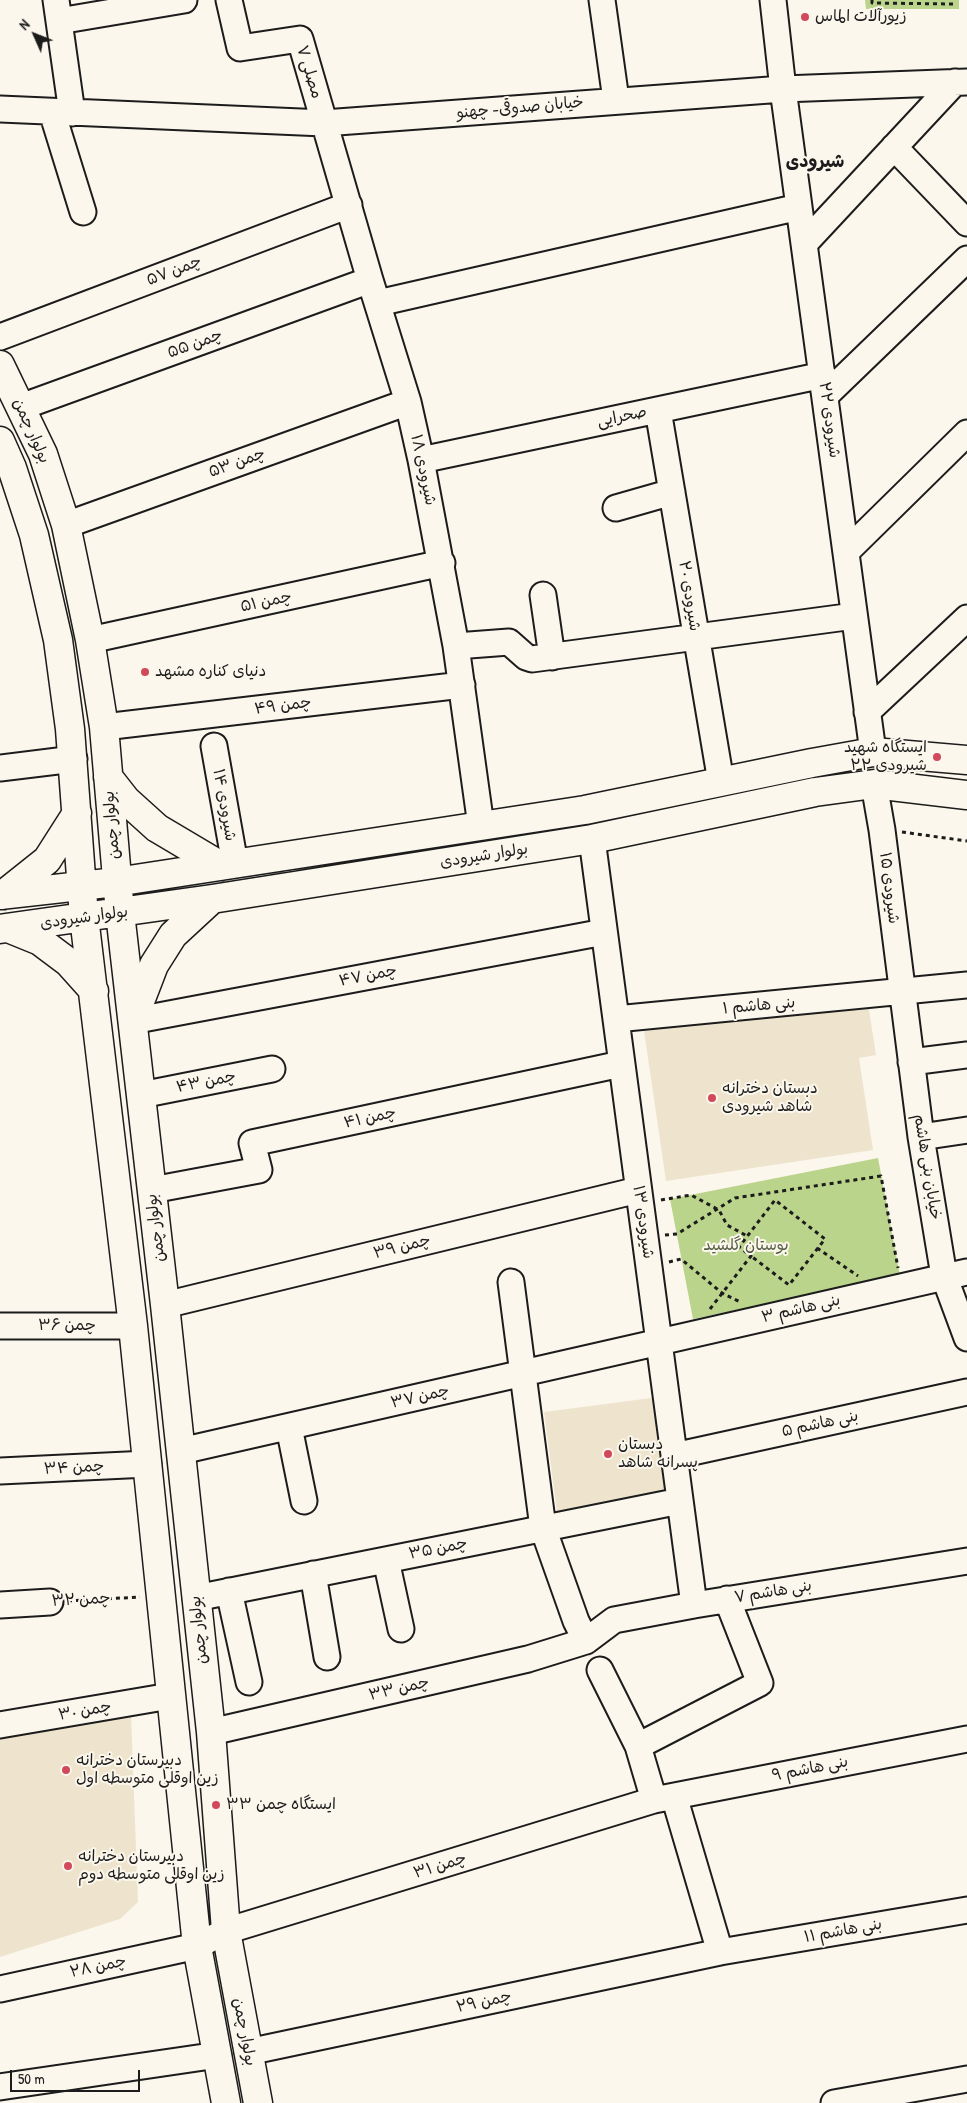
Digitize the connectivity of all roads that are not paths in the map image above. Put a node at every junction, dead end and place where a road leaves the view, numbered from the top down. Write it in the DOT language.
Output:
graph roads {
  1 [pos="184,0"];
  2 [pos="229,0"];
  3 [pos="602,0"];
  4 [pos="773,0"];
  5 [pos="57,10"];
  6 [pos="961,82"];
  7 [pos="783,88"];
  8 [pos="616,100"];
  9 [pos="0,109"];
  10 [pos="62,112"];
  11 [pos="324,124"];
  12 [pos="894,147"];
  13 [pos="349,205"];
  14 [pos="799,207"];
  15 [pos="83,212"];
  16 [pos="967,223"];
  17 [pos="804,244"];
  18 [pos="967,259"];
  19 [pos="374,291"];
  20 [pos="0,337"];
  21 [pos="0,366"];
  22 [pos="824,385"];
  23 [pos="408,402"];
  24 [pos="21,407"];
  25 [pos="658,410"];
  26 [pos="967,434"];
  27 [pos="0,441"];
  28 [pos="422,460"];
  29 [pos="672,492"];
  30 [pos="616,508"];
  31 [pos="66,524"];
  32 [pos="846,552"];
  33 [pos="442,563"];
  34 [pos="544,595"];
  35 [pos="854,616"];
  36 [pos="967,618"];
  37 [pos="696,638"];
  38 [pos="90,640"];
  39 [pos="456,646"];
  40 [pos="552,656"];
  41 [pos="462,685"];
  42 [pos="868,712"];
  43 [pos="104,727"];
  44 [pos="214,746"];
  45 [pos="873,752"];
  46 [pos="74,759"];
  47 [pos="967,760"];
  48 [pos="0,768"];
  49 [pos="108,777"];
  50 [pos="721,782"];
  51 [pos="874,784"];
  52 [pos="967,795"];
  53 [pos="77,813"];
  54 [pos="481,826"];
  55 [pos="592,839"];
  56 [pos="228,865"];
  57 [pos="116,882"];
  58 [pos="81,886"];
  59 [pos="2,895"];
  60 [pos="212,899"];
  61 [pos="120,913"];
  62 [pos="84,917"];
  63 [pos="4,929"];
  64 [pos="604,932"];
  65 [pos="967,985"];
  66 [pos="94,991"];
  67 [pos="902,992"];
  68 [pos="616,1019"];
  69 [pos="132,1021"];
  70 [pos="967,1056"];
  71 [pos="911,1062"];
  72 [pos="621,1064"];
  73 [pos="272,1069"];
  74 [pos="141,1095"];
  75 [pos="967,1130"];
  76 [pos="921,1137"];
  77 [pos="152,1190"];
  78 [pos="639,1196"];
  79 [pos="956,1274"];
  80 [pos="511,1282"];
  81 [pos="165,1305"];
  82 [pos="0,1326"];
  83 [pos="133,1326"];
  84 [pos="967,1338"];
  85 [pos="659,1342"];
  86 [pos="523,1374"];
  87 [pos="967,1392"];
  88 [pos="289,1427"];
  89 [pos="180,1451"];
  90 [pos="674,1456"];
  91 [pos="148,1464"];
  92 [pos="0,1471"];
  93 [pos="304,1501"];
  94 [pos="680,1501"];
  95 [pos="542,1528"];
  96 [pos="386,1560"];
  97 [pos="967,1561"];
  98 [pos="313,1574"];
  99 [pos="230,1592"];
  100 [pos="196,1598"];
  101 [pos="727,1599"];
  102 [pos="50,1602"];
  103 [pos="0,1605"];
  104 [pos="694,1605"];
  105 [pos="401,1630"];
  106 [pos="586,1641"];
  107 [pos="327,1657"];
  108 [pos="600,1670"];
  109 [pos="249,1682"];
  110 [pos="170,1696"];
  111 [pos="0,1725"];
  112 [pos="210,1732"];
  113 [pos="967,1739"];
  114 [pos="638,1746"];
  115 [pos="664,1798"];
  116 [pos="967,1910"];
  117 [pos="226,1931"];
  118 [pos="196,1946"];
  119 [pos="720,1952"];
  120 [pos="0,1989"];
  121 [pos="248,2052"];
  122 [pos="218,2054"];
  123 [pos="967,2079"];
  124 [pos="0,2087"];
  125 [pos="226,2103"];
  126 [pos="258,2103"];
  127 [pos="834,2103"];
  1 -- 5 [label="street"];
  2 -- 11 [label="street, مصلی ۷"];
  3 -- 8 [label="street"];
  4 -- 7 [label="street, شیرودی ۲۲"];
  5 -- 10 [label="street"];
  6 -- 7 [label="street, خیابان صدوقی- چهنو"];
  6 -- 12 [label="street"];
  7 -- 8 [label="street, خیابان صدوقی- چهنو"];
  7 -- 14 [label="street, شیرودی ۲۲"];
  8 -- 11 [label="street, خیابان صدوقی- چهنو"];
  9 -- 10 [label="street, خیابان صدوقی- چهنو"];
  10 -- 11 [label="street, خیابان صدوقی- چهنو"];
  10 -- 15 [label="street"];
  11 -- 13 [label="street, شیرودی ۱۸"];
  12 -- 16 [label="street"];
  12 -- 17 [label="street"];
  13 -- 19 [label="street, شیرودی ۱۸"];
  13 -- 20 [label="street, چمن ۵۷"];
  14 -- 17 [label="street, شیرودی ۲۲"];
  14 -- 19 [label="street, چمن ۵۵"];
  17 -- 22 [label="street, شیرودی ۲۲"];
  18 -- 22 [label="street"];
  19 -- 23 [label="street, شیرودی ۱۸"];
  19 -- 24 [label="street, چمن ۵۵"];
  21 -- 24 [label="main road, بولوار چمن"];
  22 -- 25 [label="street, صحرایی"];
  22 -- 32 [label="street, شیرودی ۲۲"];
  23 -- 28 [label="street, شیرودی ۱۸"];
  23 -- 31 [label="street, چمن ۵۳"];
  24 -- 31 [label="main road, بولوار چمن"];
  25 -- 28 [label="street, صحرایی"];
  25 -- 29 [label="street, شیرودی ۲۰"];
  26 -- 32 [label="street"];
  27 -- 46 [label="main road, بولوار چمن"];
  28 -- 33 [label="street, شیرودی ۱۸"];
  29 -- 30 [label="street"];
  29 -- 37 [label="street, شیرودی ۲۰"];
  31 -- 38 [label="main road, بولوار چمن"];
  32 -- 35 [label="street, شیرودی ۲۲"];
  33 -- 38 [label="street, چمن ۵۱"];
  33 -- 39 [label="street, شیرودی ۱۸"];
  34 -- 40 [label="street"];
  35 -- 37 [label="street"];
  35 -- 42 [label="street, شیرودی ۲۲"];
  36 -- 42 [label="street"];
  37 -- 40 [label="street"];
  37 -- 50 [label="street, شیرودی ۲۰"];
  38 -- 43 [label="main road, بولوار چمن"];
  39 -- 40 [label="street"];
  39 -- 41 [label="street, شیرودی ۱۸"];
  41 -- 43 [label="street, چمن ۴۹"];
  41 -- 54 [label="street, شیرودی ۱۸"];
  42 -- 45 [label="street, شیرودی ۲۲"];
  43 -- 49 [label="main road, بولوار چمن"];
  44 -- 56 [label="street, شیرودی ۱۴"];
  45 -- 47 [label="main road, بولوار شیرودی"];
  45 -- 50 [label="main road, بولوار شیرودی"];
  46 -- 48 [label="street"];
  46 -- 53 [label="main road, بولوار چمن"];
  49 -- 56 [label="main road"];
  49 -- 57 [label="main road, بولوار چمن"];
  50 -- 54 [label="main road, بولوار شیرودی"];
  51 -- 52 [label="main road, بولوار شیرودی"];
  51 -- 55 [label="main road, بولوار شیرودی"];
  51 -- 67 [label="street, شیرودی ۱۵"];
  53 -- 58 [label="main road, بولوار چمن"];
  53 -- 59 [label="main road"];
  54 -- 56 [label="main road, بولوار شیرودی"];
  55 -- 60 [label="main road, بولوار شیرودی"];
  55 -- 64 [label="street, شیرودی ۱۳"];
  56 -- 57 [label="main road, بولوار شیرودی"];
  57 -- 58 [label="main road, بولوار شیرودی"];
  57 -- 61 [label="main road, بولوار چمن"];
  58 -- 59 [label="main road, بولوار شیرودی"];
  58 -- 62 [label="main road, بولوار چمن"];
  60 -- 61 [label="main road, بولوار شیرودی"];
  60 -- 69 [label="main road"];
  61 -- 62 [label="main road, بولوار شیرودی"];
  61 -- 69 [label="main road, بولوار چمن"];
  62 -- 63 [label="main road, بولوار شیرودی"];
  62 -- 66 [label="main road, بولوار چمن"];
  63 -- 66 [label="main road"];
  64 -- 68 [label="street, شیرودی ۱۳"];
  64 -- 69 [label="street, چمن ۴۷"];
  65 -- 67 [label="street, بنی هاشم ۱"];
  66 -- 83 [label="main road, بولوار چمن"];
  67 -- 68 [label="street, بنی هاشم ۱"];
  67 -- 71 [label="street, خیابان بنی هاشم"];
  68 -- 72 [label="street, شیرودی ۱۳"];
  69 -- 74 [label="main road, بولوار چمن"];
  70 -- 71 [label="street"];
  71 -- 76 [label="street, خیابان بنی هاشم"];
  72 -- 77 [label="street, چمن ۴۱"];
  72 -- 78 [label="street, شیرودی ۱۳"];
  73 -- 74 [label="street, چمن ۴۳"];
  74 -- 77 [label="main road, بولوار چمن"];
  75 -- 76 [label="street"];
  76 -- 79 [label="street, خیابان بنی هاشم"];
  77 -- 81 [label="main road, بولوار چمن"];
  78 -- 81 [label="street, چمن ۳۹"];
  78 -- 85 [label="street, شیرودی ۱۳"];
  79 -- 84 [label="street, خیابان بنی هاشم"];
  79 -- 85 [label="street, بنی هاشم ۳"];
  80 -- 86 [label="street"];
  81 -- 89 [label="main road, بولوار چمن"];
  82 -- 83 [label="street, چمن ۳۶"];
  83 -- 91 [label="main road, بولوار چمن"];
  85 -- 86 [label="street, چمن ۳۷"];
  85 -- 90 [label="street, شیرودی ۱۳"];
  86 -- 88 [label="street, چمن ۳۷"];
  86 -- 95 [label="street"];
  87 -- 90 [label="street, بنی هاشم ۵"];
  88 -- 89 [label="street, چمن ۳۷"];
  88 -- 93 [label="street"];
  89 -- 100 [label="main road, بولوار چمن"];
  90 -- 94 [label="street, شیرودی ۱۳"];
  91 -- 92 [label="street, چمن ۳۴"];
  91 -- 110 [label="main road, بولوار چمن"];
  94 -- 95 [label="street, چمن ۳۵"];
  94 -- 104 [label="street, شیرودی ۱۳"];
  95 -- 96 [label="street, چمن ۳۵"];
  95 -- 106 [label="street"];
  96 -- 98 [label="street, چمن ۳۵"];
  96 -- 105 [label="street"];
  97 -- 101 [label="street, بنی هاشم ۷"];
  98 -- 99 [label="street, چمن ۳۵"];
  98 -- 107 [label="street"];
  99 -- 100 [label="street, چمن ۳۵"];
  99 -- 109 [label="street"];
  100 -- 112 [label="main road, بولوار چمن"];
  101 -- 104 [label="street, بنی هاشم ۷"];
  101 -- 114 [label="street"];
  102 -- 103 [label="street, چمن ۳۲"];
  104 -- 106 [label="street, بنی هاشم ۷"];
  106 -- 112 [label="street, چمن ۳۳"];
  108 -- 114 [label="street"];
  110 -- 111 [label="street, چمن ۳۰"];
  110 -- 118 [label="main road, بولوار چمن"];
  112 -- 117 [label="main road, بولوار چمن"];
  113 -- 115 [label="street, بنی هاشم ۹"];
  114 -- 115 [label="street"];
  115 -- 117 [label="street, چمن ۳۱"];
  115 -- 119 [label="street"];
  116 -- 119 [label="street, بنی هاشم ۱۱"];
  117 -- 118 [label="street, چمن ۳۱"];
  117 -- 121 [label="main road, بولوار چمن"];
  118 -- 120 [label="street, چمن ۲۸"];
  118 -- 122 [label="main road, بولوار چمن"];
  119 -- 121 [label="street, چمن ۲۹"];
  121 -- 126 [label="main road, بولوار چمن"];
  122 -- 124 [label="street"];
  122 -- 125 [label="main road, بولوار چمن"];
  123 -- 127 [label="street"];
}
